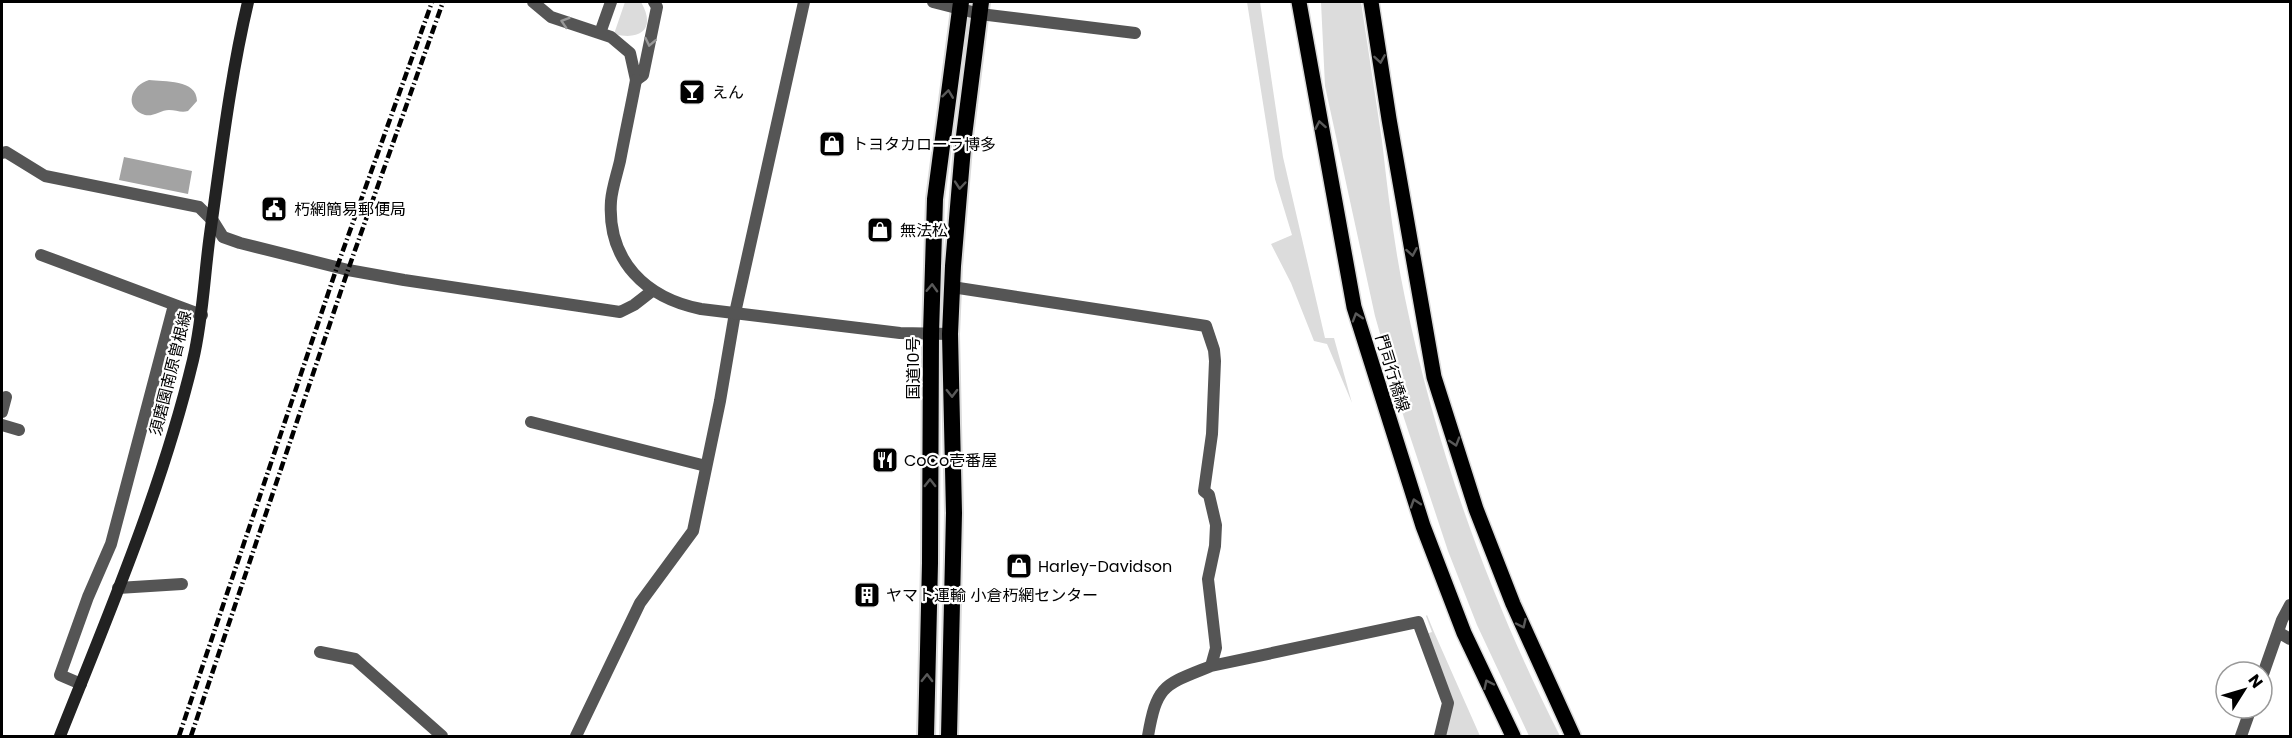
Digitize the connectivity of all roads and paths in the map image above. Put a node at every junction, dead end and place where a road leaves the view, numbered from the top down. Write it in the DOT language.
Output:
graph roads {
  1 [pos="248,2"];
  2 [pos="533,2"];
  3 [pos="611,2"];
  4 [pos="654,2"];
  5 [pos="804,2"];
  6 [pos="933,2"];
  7 [pos="1299,2"];
  8 [pos="1371,2"];
  9 [pos="960,6"];
  10 [pos="980,8"];
  11 [pos="600,33"];
  12 [pos="1135,33"];
  13 [pos="636,80"];
  14 [pos="2,153"];
  15 [pos="213,221"];
  16 [pos="41,255"];
  17 [pos="952,287"];
  18 [pos="652,291"];
  19 [pos="174,305"];
  20 [pos="735,313"];
  21 [pos="202,315"];
  22 [pos="931,334"];
  23 [pos="950,334"];
  24 [pos="6,397"];
  25 [pos="2,412"];
  26 [pos="531,422"];
  27 [pos="2,425"];
  28 [pos="19,430"];
  29 [pos="706,466"];
  30 [pos="182,584"];
  31 [pos="118,588"];
  32 [pos="2290,605"];
  33 [pos="2278,632"];
  34 [pos="2290,639"];
  35 [pos="320,652"];
  36 [pos="2268,660"];
  37 [pos="1210,666"];
  38 [pos="81,684"];
  39 [pos="2247,720"];
  40 [pos="60,736"];
  41 [pos="442,736"];
  42 [pos="576,736"];
  43 [pos="926,736"];
  44 [pos="949,736"];
  45 [pos="1148,736"];
  46 [pos="1440,736"];
  47 [pos="1513,736"];
  48 [pos="1573,736"];
  49 [pos="2241,736"];
  1 -- 15 [label="main road, 須磨園南原曽根線"];
  11 -- 2 [label="street, one-way"];
  3 -- 11 [label="street"];
  4 -- 13 [label="street, one-way"];
  5 -- 20 [label="street"];
  6 -- 9 [label="street"];
  47 -- 7 [label="main road, 門司行橋線, one-way"];
  8 -- 48 [label="main road, one-way"];
  9 -- 10 [label="street"];
  22 -- 9 [label="highway, 国道10号, one-way"];
  10 -- 12 [label="street"];
  10 -- 17 [label="highway, one-way"];
  11 -- 13 [label="street"];
  13 -- 18 [label="street"];
  14 -- 15 [label="street"];
  15 -- 18 [label="street"];
  15 -- 21 [label="main road, 須磨園南原曽根線"];
  16 -- 19 [label="street"];
  17 -- 23 [label="highway"];
  17 -- 37 [label="street"];
  18 -- 20 [label="street"];
  19 -- 21 [label="street"];
  19 -- 38 [label="street"];
  20 -- 22 [label="street"];
  20 -- 29 [label="street"];
  21 -- 31 [label="main road, 須磨園南原曽根線"];
  22 -- 23 [label="street"];
  43 -- 22 [label="highway, 国道10号, one-way"];
  23 -- 44 [label="highway, one-way"];
  24 -- 25 [label="street"];
  26 -- 29 [label="street"];
  27 -- 28 [label="street"];
  29 -- 42 [label="street"];
  30 -- 31 [label="street"];
  31 -- 38 [label="main road, 須磨園南原曽根線"];
  32 -- 33 [label="street"];
  33 -- 34 [label="street"];
  33 -- 36 [label="street"];
  35 -- 41 [label="street"];
  37 -- 45 [label="street"];
  37 -- 46 [label="street"];
  38 -- 40 [label="main road, 須磨園南原曽根線"];
  39 -- 49 [label="street"];
}
